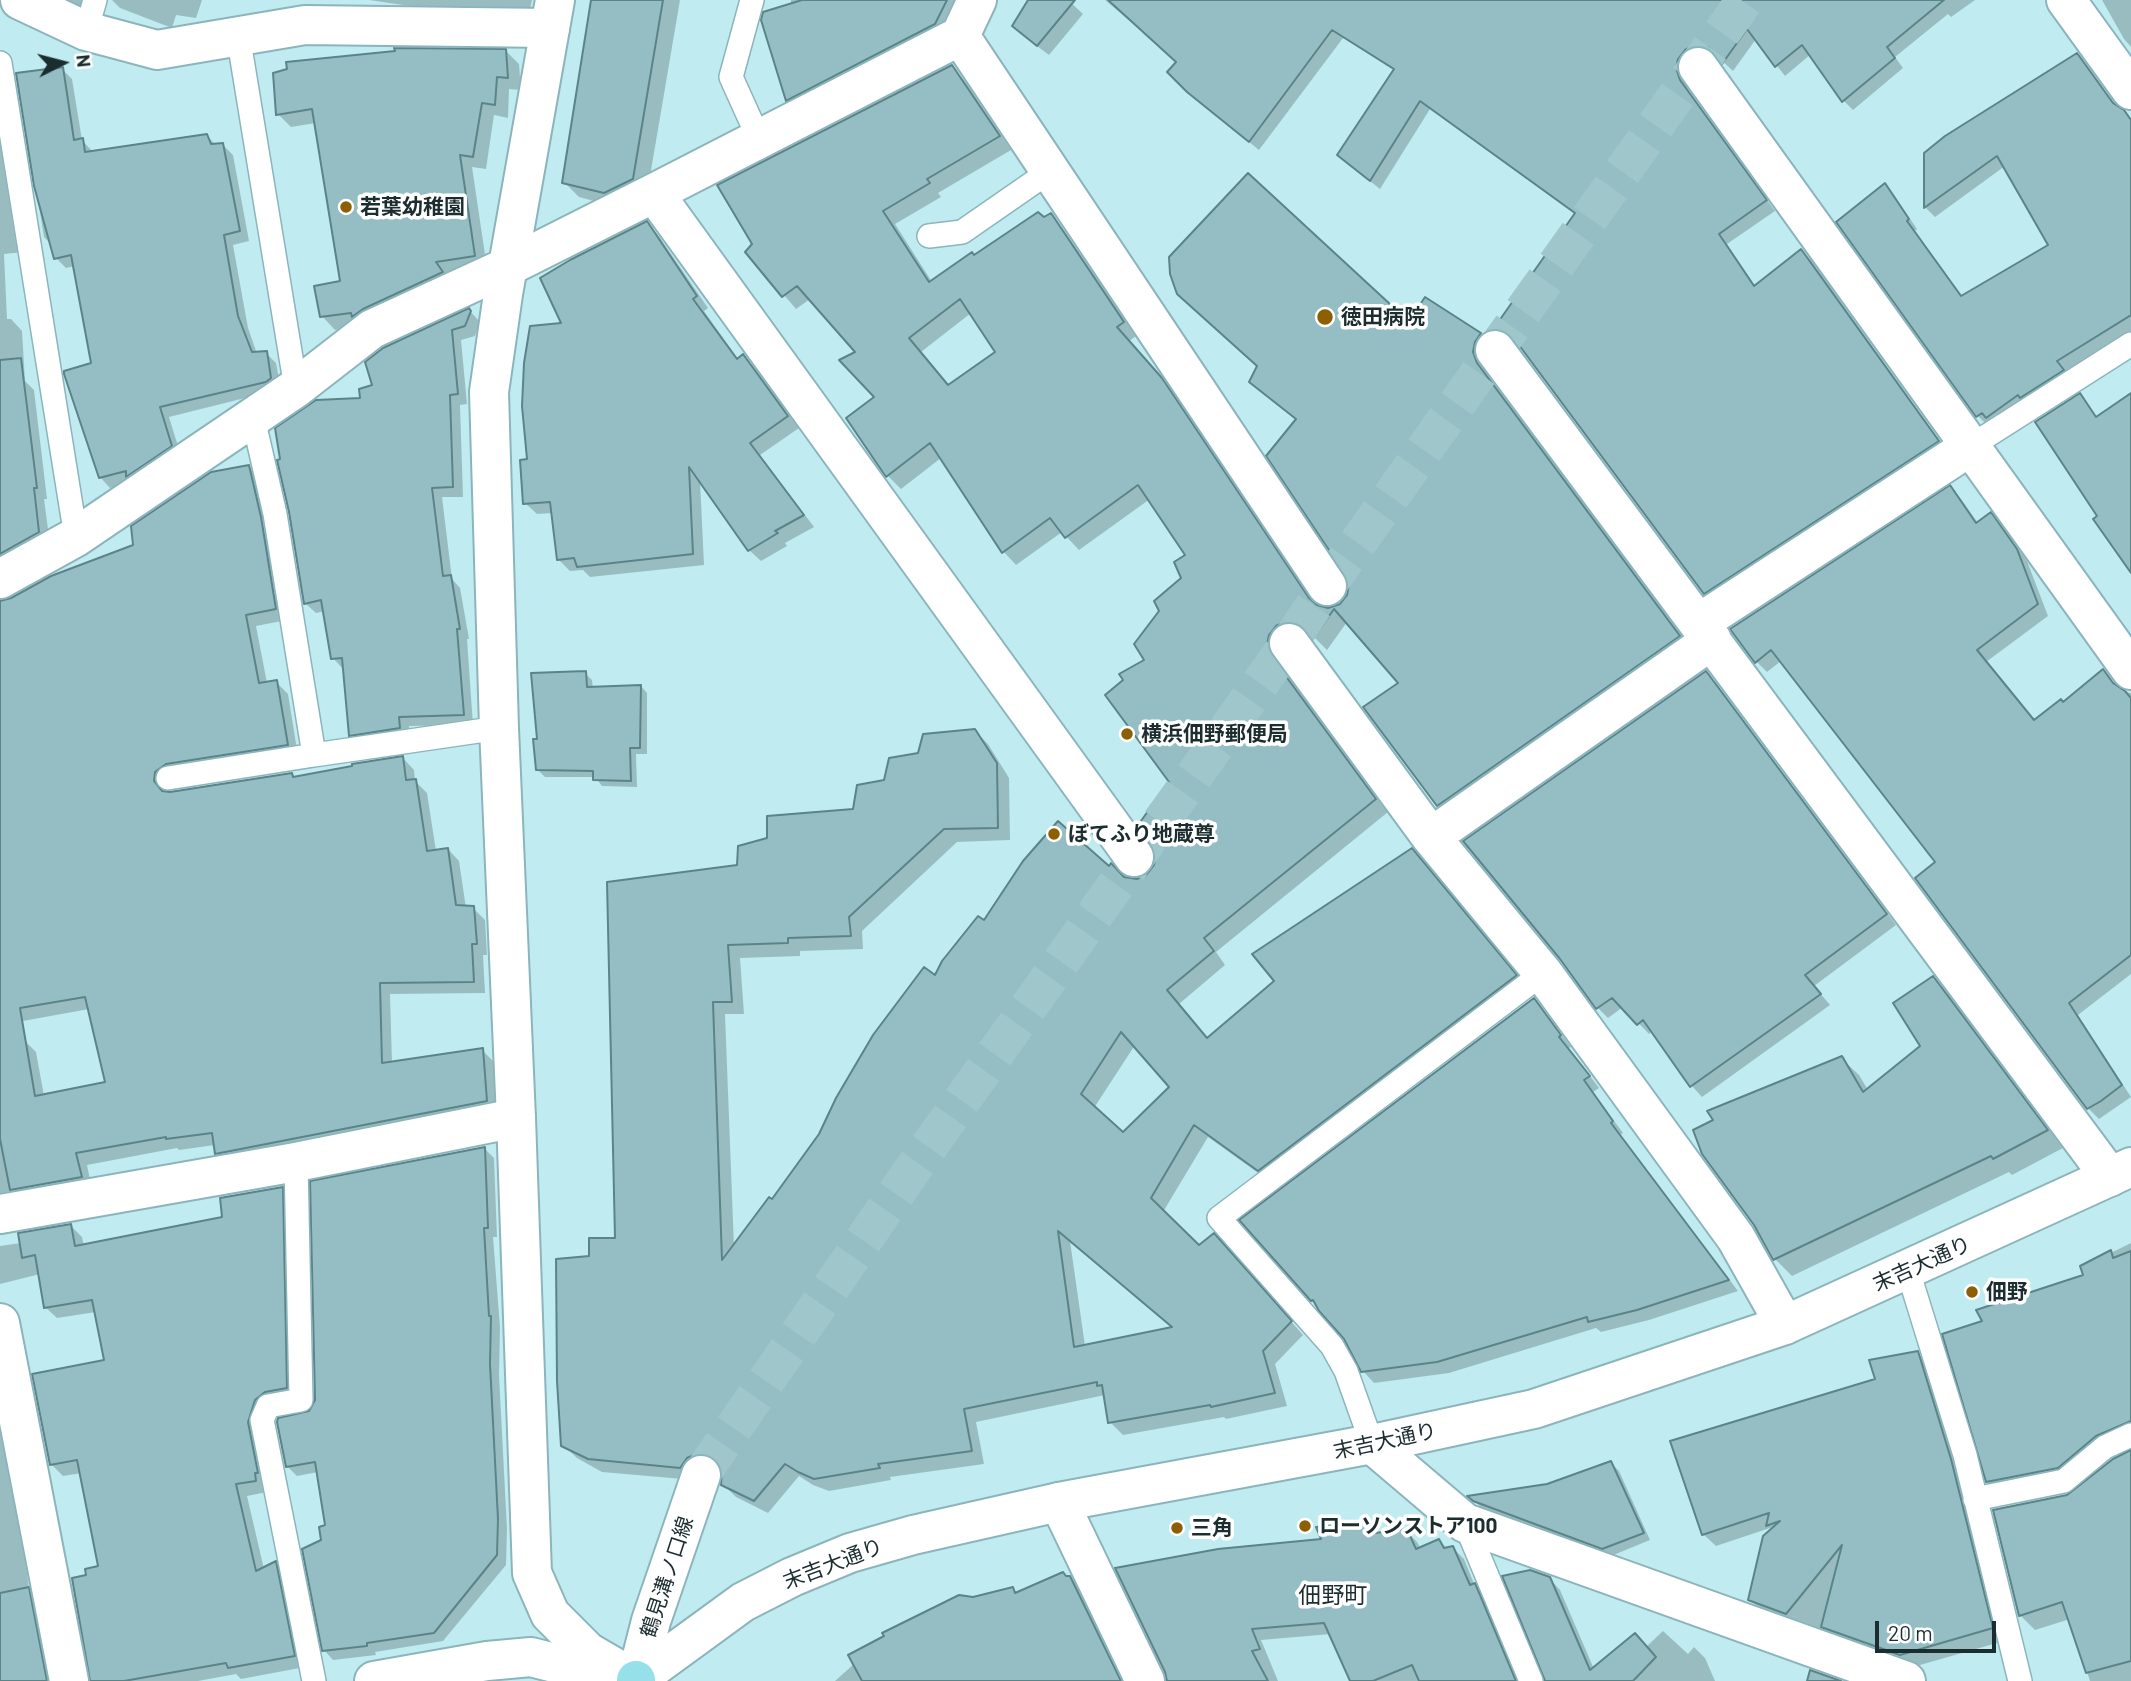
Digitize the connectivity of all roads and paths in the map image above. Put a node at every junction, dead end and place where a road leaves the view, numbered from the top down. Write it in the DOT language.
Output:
graph roads {
  1 [pos="20,0"];
  2 [pos="752,0"];
  3 [pos="977,0"];
  4 [pos="2066,0"];
  5 [pos="552,14"];
  6 [pos="90,16"];
  7 [pos="238,35"];
  8 [pos="960,36"];
  9 [pos="0,63"];
  10 [pos="1698,67"];
  11 [pos="2131,90"];
  12 [pos="759,139"];
  13 [pos="1049,170"];
  14 [pos="654,194"];
  15 [pos="929,236"];
  16 [pos="509,266"];
  17 [pos="2131,344"];
  18 [pos="1495,349"];
  19 [pos="296,388"];
  20 [pos="253,418"];
  21 [pos="1971,446"];
  22 [pos="76,537"];
  23 [pos="0,579"];
  24 [pos="1327,586"];
  25 [pos="1705,632"];
  26 [pos="1289,643"];
  27 [pos="2124,647"];
  28 [pos="499,728"];
  29 [pos="314,755"];
  30 [pos="168,778"];
  31 [pos="1431,837"];
  32 [pos="1134,856"];
  33 [pos="1544,973"];
  34 [pos="516,1118"];
  35 [pos="296,1162"];
  36 [pos="2121,1172"];
  37 [pos="0,1214"];
  38 [pos="1908,1271"];
  39 [pos="0,1323"];
  40 [pos="1785,1325"];
  41 [pos="2131,1435"];
  42 [pos="1372,1444"];
  43 [pos="701,1475"];
  44 [pos="1975,1499"];
  45 [pos="1059,1502"];
  46 [pos="1465,1523"];
  47 [pos="69,1681"];
  48 [pos="314,1681"];
  49 [pos="374,1681"];
  50 [pos="597,1681"];
  51 [pos="636,1681"];
  52 [pos="1145,1681"];
  53 [pos="1531,1681"];
  54 [pos="1906,1681"];
  55 [pos="2020,1681"];
  1 -- 6 [label="street"];
  2 -- 12 [label="lane"];
  3 -- 8 [label="street"];
  4 -- 11 [label="street"];
  5 -- 7 [label="street"];
  5 -- 16 [label="street"];
  6 -- 7 [label="street"];
  7 -- 19 [label="lane"];
  8 -- 12 [label="street"];
  8 -- 13 [label="street"];
  9 -- 22 [label="lane"];
  10 -- 21 [label="street"];
  12 -- 14 [label="street"];
  13 -- 15 [label="lane"];
  13 -- 24 [label="street"];
  14 -- 16 [label="street"];
  14 -- 32 [label="street"];
  16 -- 19 [label="street"];
  16 -- 28 [label="street"];
  17 -- 21 [label="lane"];
  18 -- 25 [label="street"];
  19 -- 20 [label="street"];
  20 -- 22 [label="street"];
  20 -- 29 [label="lane"];
  21 -- 25 [label="street"];
  21 -- 27 [label="street"];
  22 -- 23 [label="street"];
  25 -- 31 [label="street"];
  25 -- 36 [label="street"];
  26 -- 31 [label="street"];
  28 -- 29 [label="lane"];
  28 -- 34 [label="street"];
  29 -- 30 [label="lane"];
  31 -- 33 [label="street"];
  33 -- 40 [label="street"];
  33 -- 42 [label="lane"];
  34 -- 35 [label="street"];
  34 -- 51 [label="street"];
  35 -- 37 [label="street"];
  35 -- 48 [label="lane"];
  36 -- 38 [label="street, 末吉大通り"];
  38 -- 40 [label="street, 末吉大通り"];
  38 -- 44 [label="lane"];
  39 -- 47 [label="street"];
  40 -- 42 [label="street, 末吉大通り"];
  41 -- 44 [label="lane"];
  42 -- 45 [label="street, 末吉大通り"];
  42 -- 46 [label="street"];
  43 -- 51 [label="street, 鶴見溝ノ口線"];
  44 -- 55 [label="lane"];
  45 -- 51 [label="street, 末吉大通り"];
  45 -- 52 [label="street"];
  46 -- 53 [label="lane"];
  46 -- 54 [label="street"];
  49 -- 50 [label="street"];
}
